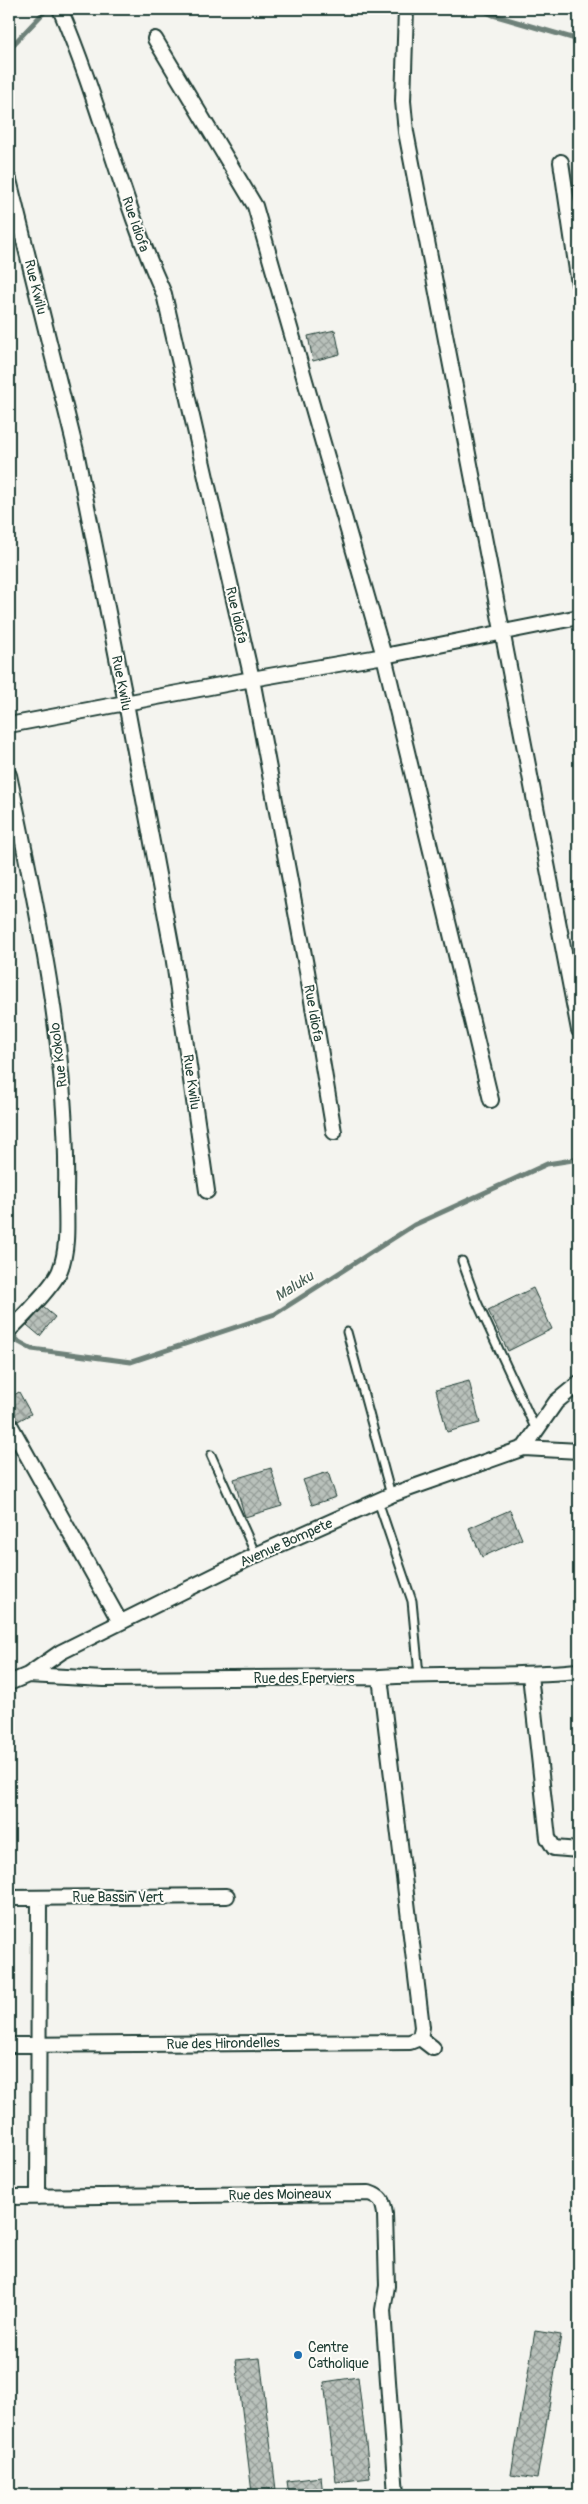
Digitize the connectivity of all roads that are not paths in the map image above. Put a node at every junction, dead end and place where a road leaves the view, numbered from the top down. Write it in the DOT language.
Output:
graph roads {
  1 [pos="406,9"];
  2 [pos="60,10"];
  3 [pos="155,39"];
  4 [pos="561,162"];
  5 [pos="9,180"];
  6 [pos="579,284"];
  7 [pos="579,617"];
  8 [pos="502,631"];
  9 [pos="384,656"];
  10 [pos="252,678"];
  11 [pos="126,703"];
  12 [pos="9,725"];
  13 [pos="9,775"];
  14 [pos="579,1030"];
  15 [pos="492,1100"];
  16 [pos="334,1132"];
  17 [pos="206,1191"];
  18 [pos="462,1261"];
  19 [pos="12,1327"];
  20 [pos="347,1332"];
  21 [pos="579,1383"];
  22 [pos="9,1423"];
  23 [pos="536,1431"];
  24 [pos="14,1445"];
  25 [pos="524,1448"];
  26 [pos="579,1451"];
  27 [pos="211,1455"];
  28 [pos="385,1498"];
  29 [pos="256,1555"];
  30 [pos="120,1622"];
  31 [pos="579,1671"];
  32 [pos="28,1675"];
  33 [pos="418,1675"];
  34 [pos="530,1676"];
  35 [pos="380,1677"];
  36 [pos="9,1683"];
  37 [pos="579,1850"];
  38 [pos="227,1896"];
  39 [pos="9,1898"];
  40 [pos="39,1898"];
  41 [pos="420,2038"];
  42 [pos="40,2045"];
  43 [pos="9,2046"];
  44 [pos="433,2048"];
  45 [pos="9,2197"];
  46 [pos="38,2197"];
  47 [pos="396,2495"];
  1 -- 8 [label="street"];
  2 -- 10 [label="street, Rue Idiofa"];
  3 -- 9 [label="street"];
  4 -- 6 [label="street"];
  5 -- 11 [label="street, Rue Kwilu"];
  7 -- 8 [label="street"];
  8 -- 9 [label="street"];
  8 -- 14 [label="street"];
  9 -- 10 [label="street"];
  9 -- 15 [label="street"];
  10 -- 11 [label="street"];
  10 -- 16 [label="street, Rue Idiofa"];
  11 -- 12 [label="street"];
  11 -- 17 [label="street, Rue Kwilu"];
  13 -- 19 [label="street, Rue Kokolo"];
  18 -- 23 [label="lane"];
  20 -- 28 [label="lane"];
  21 -- 23 [label="street"];
  22 -- 24 [label="street"];
  23 -- 25 [label="street"];
  24 -- 30 [label="street"];
  25 -- 26 [label="street, Avenue Bompete"];
  25 -- 28 [label="street, Avenue Bompete"];
  27 -- 29 [label="lane"];
  28 -- 29 [label="street, Avenue Bompete"];
  28 -- 33 [label="lane"];
  29 -- 30 [label="street, Avenue Bompete"];
  30 -- 32 [label="street, Avenue Bompete"];
  31 -- 34 [label="street, Rue des Eperviers"];
  32 -- 35 [label="street, Rue des Eperviers"];
  32 -- 36 [label="street, Avenue Bompete"];
  33 -- 34 [label="street, Rue des Eperviers"];
  33 -- 35 [label="street, Rue des Eperviers"];
  34 -- 37 [label="street"];
  35 -- 41 [label="street"];
  38 -- 40 [label="street, Rue Bassin Vert"];
  39 -- 40 [label="street, Rue Bassin Vert"];
  40 -- 42 [label="street"];
  41 -- 42 [label="street, Rue des Hirondelles"];
  41 -- 44 [label="street"];
  42 -- 43 [label="street, Rue des Hirondelles"];
  42 -- 46 [label="street"];
  45 -- 46 [label="street, Rue des Moineaux"];
  46 -- 47 [label="street, Rue des Moineaux"];
}
